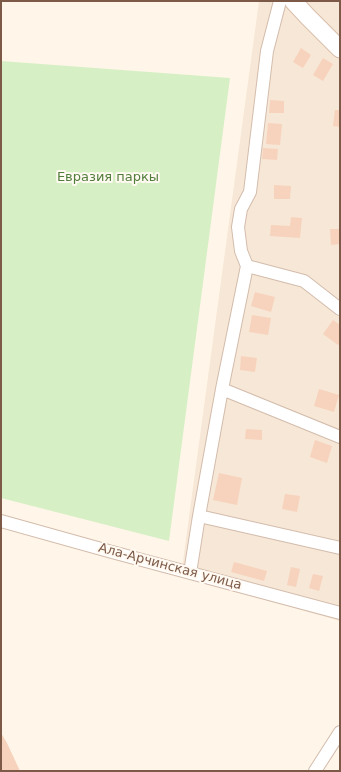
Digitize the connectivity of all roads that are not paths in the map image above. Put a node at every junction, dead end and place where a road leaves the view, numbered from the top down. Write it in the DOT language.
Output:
graph roads {
  1 [pos="280,1"];
  2 [pos="293,1"];
  3 [pos="340,49"];
  4 [pos="247,266"];
  5 [pos="340,309"];
  6 [pos="222,389"];
  7 [pos="340,437"];
  8 [pos="199,516"];
  9 [pos="1,521"];
  10 [pos="340,548"];
  11 [pos="190,572"];
  12 [pos="340,613"];
  13 [pos="340,732"];
  14 [pos="315,771"];
  1 -- 4 [label="street"];
  2 -- 3 [label="street"];
  4 -- 5 [label="street"];
  4 -- 6 [label="street"];
  6 -- 7 [label="street"];
  6 -- 8 [label="street"];
  8 -- 10 [label="street"];
  8 -- 11 [label="street"];
  9 -- 11 [label="street, Ала-Арчинская улица"];
  11 -- 12 [label="street, Ала-Арчинская улица"];
  13 -- 14 [label="street"];
}
